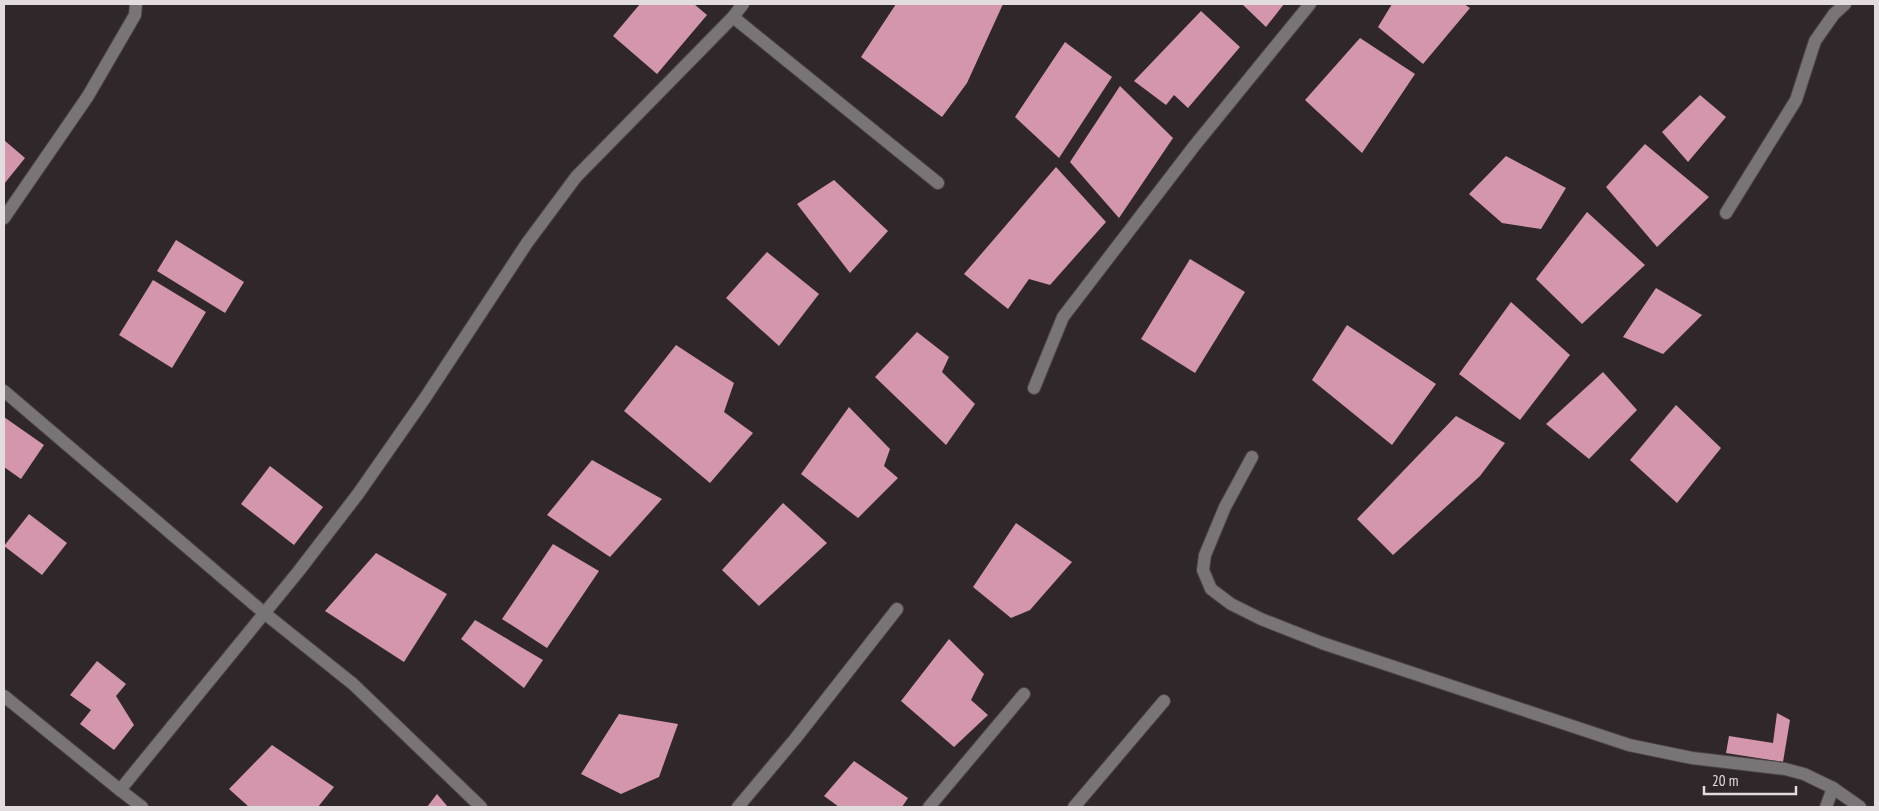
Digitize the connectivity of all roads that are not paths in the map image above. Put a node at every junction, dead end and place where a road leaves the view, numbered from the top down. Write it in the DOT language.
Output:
graph roads {
  1 [pos="136,4"];
  2 [pos="743,4"];
  3 [pos="1310,4"];
  4 [pos="1845,4"];
  5 [pos="733,17"];
  6 [pos="938,183"];
  7 [pos="1726,213"];
  8 [pos="4,218"];
  9 [pos="1034,388"];
  10 [pos="4,391"];
  11 [pos="1252,457"];
  12 [pos="897,610"];
  13 [pos="263,612"];
  14 [pos="1024,694"];
  15 [pos="4,696"];
  16 [pos="1164,701"];
  17 [pos="1833,788"];
  18 [pos="120,790"];
  19 [pos="142,807"];
  20 [pos="481,807"];
  21 [pos="738,807"];
  22 [pos="929,807"];
  23 [pos="1074,807"];
  24 [pos="1826,807"];
  25 [pos="1860,807"];
  1 -- 8 [label="street"];
  2 -- 5 [label="street"];
  3 -- 9 [label="street"];
  4 -- 7 [label="street"];
  5 -- 6 [label="street"];
  5 -- 13 [label="street"];
  10 -- 13 [label="street"];
  11 -- 17 [label="street"];
  12 -- 21 [label="street"];
  13 -- 18 [label="street"];
  13 -- 20 [label="street"];
  14 -- 22 [label="street"];
  15 -- 18 [label="street"];
  16 -- 23 [label="street"];
  17 -- 24 [label="street"];
  17 -- 25 [label="street"];
  18 -- 19 [label="street"];
}
